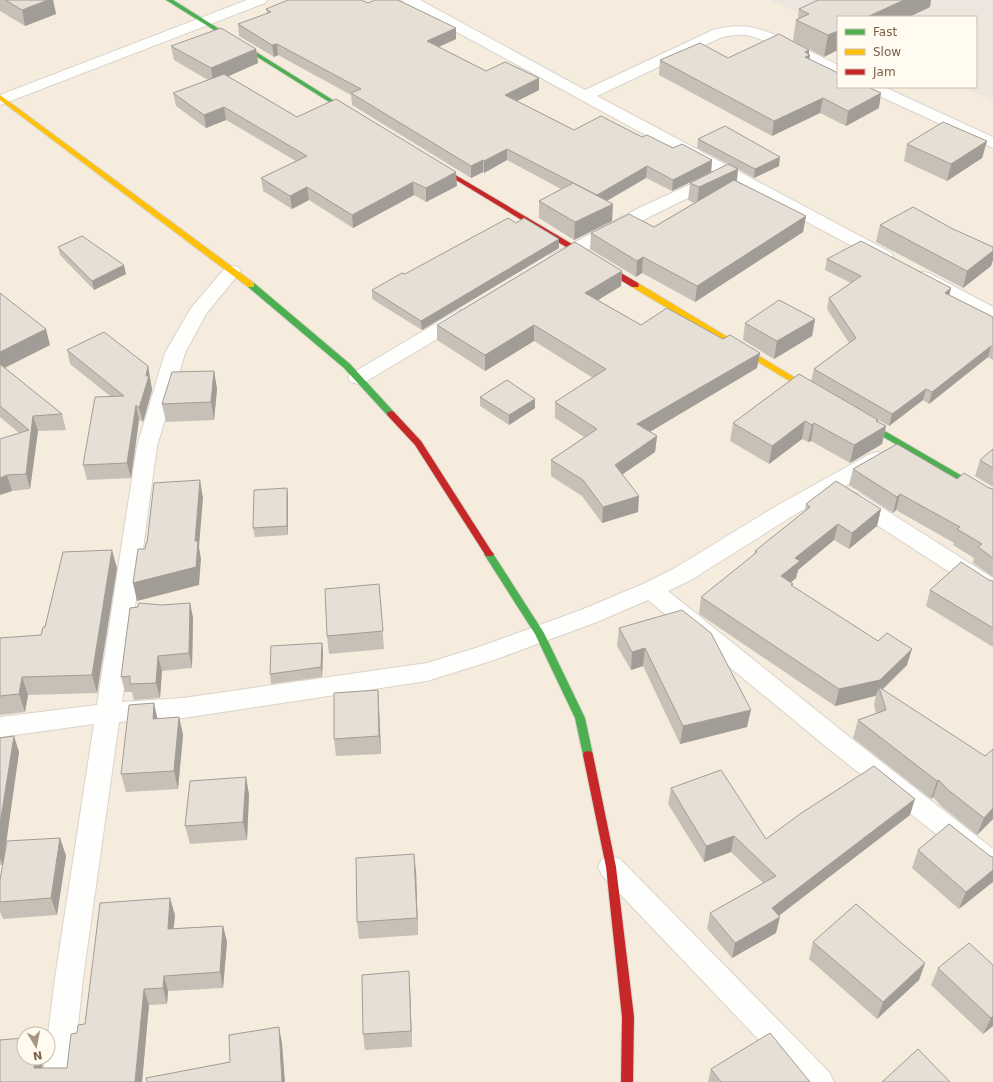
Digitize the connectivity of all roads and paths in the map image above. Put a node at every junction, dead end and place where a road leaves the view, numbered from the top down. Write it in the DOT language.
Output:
graph roads {
  1 [pos="169,0"];
  2 [pos="260,0"];
  3 [pos="409,0"];
  4 [pos="203,22"];
  5 [pos="837,71"];
  6 [pos="873,88"];
  7 [pos="584,96"];
  8 [pos="1,99"];
  9 [pos="366,123"];
  10 [pos="993,143"];
  11 [pos="419,155"];
  12 [pos="727,172"];
  13 [pos="575,248"];
  14 [pos="541,268"];
  15 [pos="232,271"];
  16 [pos="473,309"];
  17 [pos="993,314"];
  18 [pos="358,378"];
  19 [pos="823,397"];
  20 [pos="850,413"];
  21 [pos="902,444"];
  22 [pos="831,485"];
  23 [pos="993,498"];
  24 [pos="993,589"];
  25 [pos="651,590"];
  26 [pos="539,634"];
  27 [pos="107,713"];
  28 [pos="0,727"];
  29 [pos="993,864"];
  30 [pos="611,867"];
  31 [pos="57,1082"];
  32 [pos="628,1082"];
  33 [pos="818,1082"];
  1 -- 4 [label="main road"];
  2 -- 4 [label="street"];
  3 -- 7 [label="street"];
  4 -- 8 [label="street"];
  4 -- 9 [label="main road"];
  5 -- 7 [label="street"];
  6 -- 10 [label="street"];
  7 -- 12 [label="street"];
  8 -- 15 [label="main road"];
  11 -- 13 [label="main road"];
  12 -- 13 [label="street"];
  12 -- 17 [label="street"];
  13 -- 14 [label="street"];
  13 -- 19 [label="main road"];
  15 -- 18 [label="main road"];
  15 -- 27 [label="street"];
  16 -- 18 [label="street"];
  18 -- 26 [label="main road"];
  20 -- 21 [label="main road"];
  21 -- 22 [label="street"];
  21 -- 23 [label="main road"];
  22 -- 24 [label="street"];
  22 -- 25 [label="street"];
  25 -- 26 [label="street"];
  25 -- 29 [label="street"];
  26 -- 27 [label="street"];
  26 -- 30 [label="main road"];
  27 -- 28 [label="street"];
  27 -- 31 [label="street"];
  30 -- 32 [label="main road"];
  30 -- 33 [label="street"];
}
